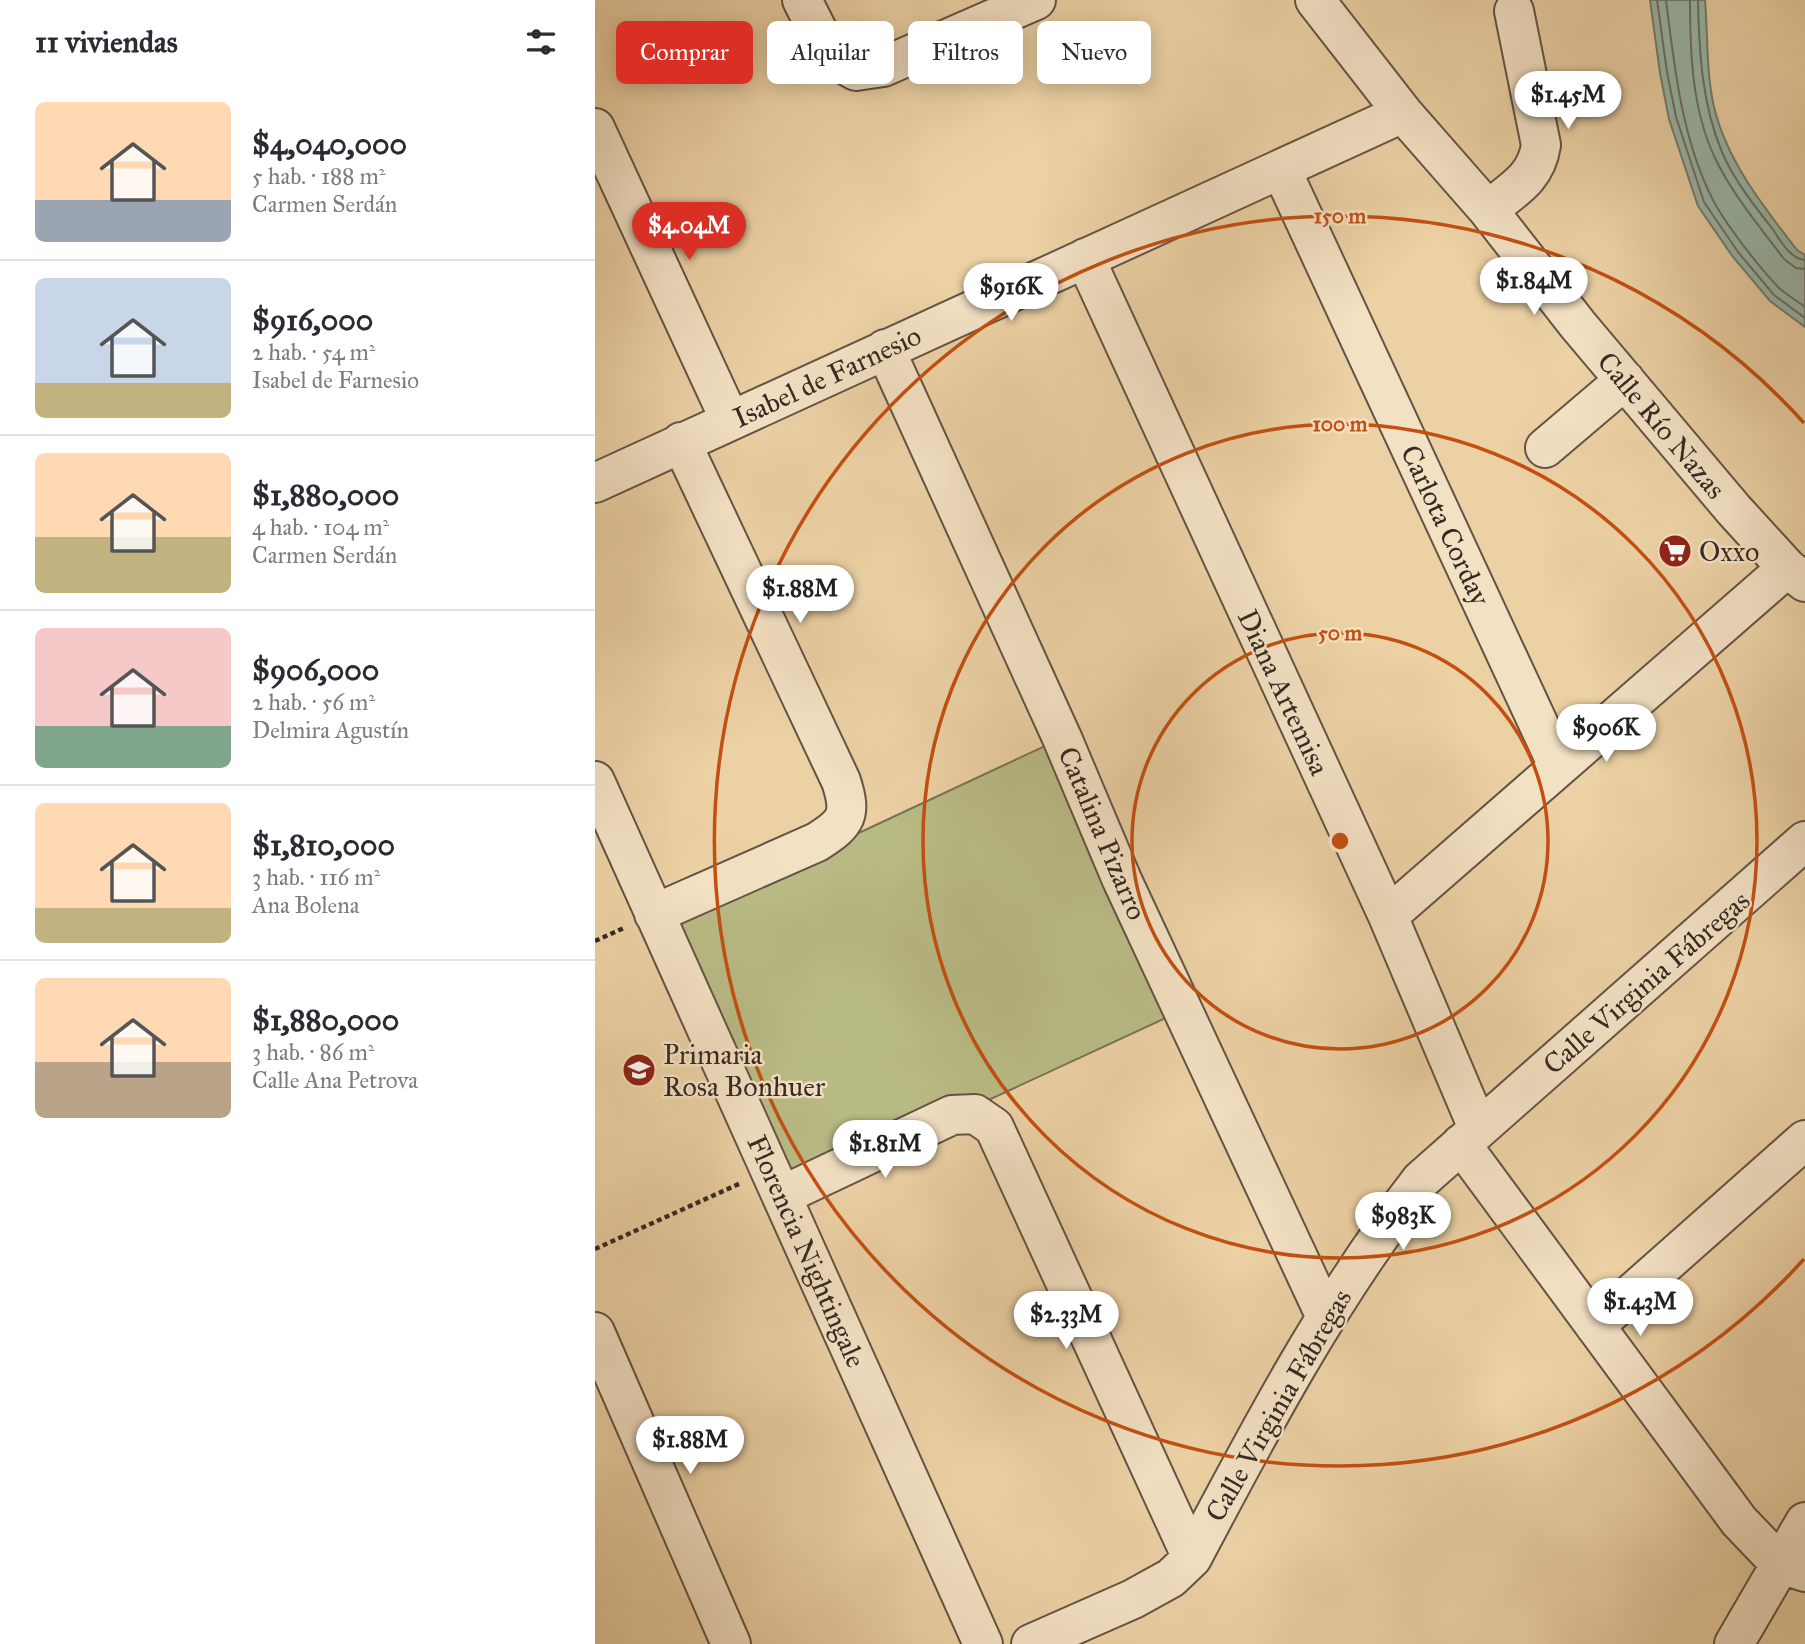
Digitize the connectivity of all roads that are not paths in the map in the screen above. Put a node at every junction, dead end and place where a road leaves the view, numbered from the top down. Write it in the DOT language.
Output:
graph roads {
  1 [pos="802,0"];
  2 [pos="1036,0"];
  3 [pos="1315,0"];
  4 [pos="1514,10"];
  5 [pos="1403,113"];
  6 [pos="595,128"];
  7 [pos="1281,169"];
  8 [pos="1488,211"];
  9 [pos="1085,258"];
  10 [pos="885,349"];
  11 [pos="1625,380"];
  12 [pos="730,421"];
  13 [pos="681,442"];
  14 [pos="1545,448"];
  15 [pos="595,482"];
  16 [pos="1796,575"];
  17 [pos="1558,766"];
  18 [pos="595,781"];
  19 [pos="1805,841"];
  20 [pos="654,914"];
  21 [pos="1388,916"];
  22 [pos="1470,1136"];
  23 [pos="1805,1140"];
  24 [pos="783,1195"];
  25 [pos="1325,1315"];
  26 [pos="1595,1326"];
  27 [pos="595,1332"];
  28 [pos="1805,1522"];
  29 [pos="1192,1558"];
  30 [pos="1793,1568"];
  31 [pos="731,1644"];
  32 [pos="983,1644"];
  33 [pos="1031,1644"];
  34 [pos="1734,1644"];
  1 -- 2 [label="street"];
  3 -- 5 [label="street, Calle Río Nazas"];
  4 -- 8 [label="street"];
  5 -- 7 [label="street, Isabel de Farnesio"];
  5 -- 8 [label="street, Calle Río Nazas"];
  6 -- 12 [label="street"];
  7 -- 9 [label="street, Isabel de Farnesio"];
  7 -- 17 [label="street, Carlota Corday"];
  8 -- 11 [label="street, Calle Río Nazas"];
  9 -- 10 [label="street, Isabel de Farnesio"];
  9 -- 21 [label="street, Diana Artemisa"];
  10 -- 12 [label="street, Isabel de Farnesio"];
  10 -- 25 [label="street, Catalina Pizarro"];
  11 -- 14 [label="street"];
  11 -- 16 [label="street, Calle Río Nazas"];
  12 -- 13 [label="street, Isabel de Farnesio"];
  13 -- 15 [label="street, Isabel de Farnesio"];
  13 -- 20 [label="street"];
  16 -- 17 [label="street"];
  17 -- 21 [label="street"];
  18 -- 20 [label="street, Florencia Nightingale"];
  19 -- 22 [label="street, Calle Virginia Fábregas"];
  20 -- 24 [label="street, Florencia Nightingale"];
  21 -- 22 [label="street, Diana Artemisa"];
  22 -- 25 [label="street, Calle Virginia Fábregas"];
  22 -- 26 [label="street, Diana Artemisa"];
  23 -- 26 [label="street"];
  24 -- 29 [label="street"];
  24 -- 32 [label="street, Florencia Nightingale"];
  25 -- 29 [label="street, Calle Virginia Fábregas"];
  26 -- 30 [label="street, Diana Artemisa"];
  27 -- 31 [label="street"];
  28 -- 30 [label="street"];
  29 -- 33 [label="street, Calle Virginia Fábregas"];
  30 -- 34 [label="street"];
}
